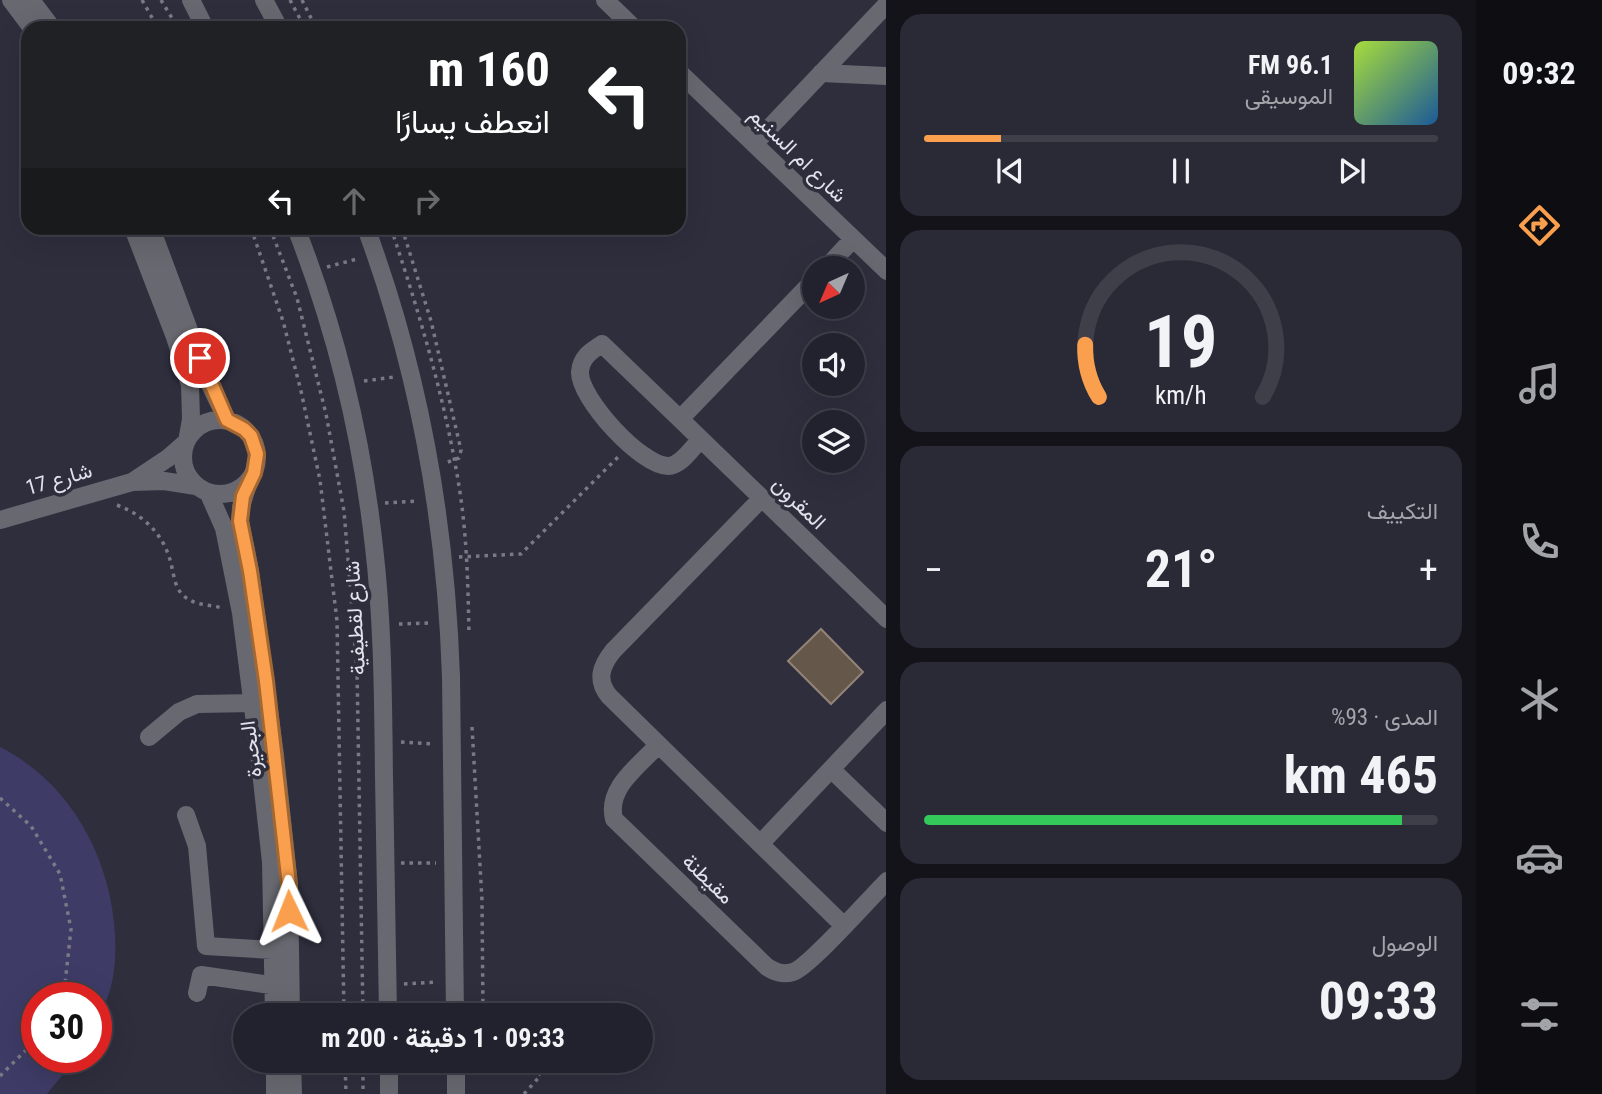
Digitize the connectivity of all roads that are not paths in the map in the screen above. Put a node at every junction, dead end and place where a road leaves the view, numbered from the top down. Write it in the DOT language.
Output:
graph roads {
  1 [pos="11,0"];
  2 [pos="31,0"];
  3 [pos="191,0"];
  4 [pos="264,0"];
  5 [pos="605,0"];
  6 [pos="886,4"];
  7 [pos="27,21"];
  8 [pos="47,21"];
  9 [pos="202,21"];
  10 [pos="275,21"];
  11 [pos="627,21"];
  12 [pos="821,73"];
  13 [pos="886,76"];
  14 [pos="686,79"];
  15 [pos="754,144"];
  16 [pos="143,235"];
  17 [pos="144,235"];
  18 [pos="299,235"];
  19 [pos="369,235"];
  20 [pos="853,239"];
  21 [pos="837,256"];
  22 [pos="886,271"];
  23 [pos="802,292"];
  24 [pos="680,419"];
  25 [pos="227,420"];
  26 [pos="186,440"];
  27 [pos="700,440"];
  28 [pos="132,481"];
  29 [pos="249,481"];
  30 [pos="202,489"];
  31 [pos="761,499"];
  32 [pos="0,520"];
  33 [pos="886,619"];
  34 [pos="260,703"];
  35 [pos="886,710"];
  36 [pos="149,737"];
  37 [pos="658,745"];
  38 [pos="832,770"];
  39 [pos="186,814"];
  40 [pos="886,823"];
  41 [pos="760,844"];
  42 [pos="886,881"];
  43 [pos="843,925"];
  44 [pos="206,946"];
  45 [pos="273,950"];
  46 [pos="201,975"];
  47 [pos="282,987"];
  48 [pos="197,993"];
  49 [pos="277,1003"];
  50 [pos="288,1003"];
  51 [pos="388,1003"];
  52 [pos="455,1003"];
  53 [pos="275,1073"];
  54 [pos="292,1073"];
  55 [pos="388,1073"];
  56 [pos="456,1073"];
  57 [pos="460,1073"];
  58 [pos="275,1094"];
  59 [pos="293,1094"];
  60 [pos="389,1094"];
  61 [pos="456,1094"];
  62 [pos="468,1094"];
  1 -- 7 [label="street"];
  2 -- 8 [label="street"];
  3 -- 9 [label="street"];
  4 -- 10 [label="street"];
  5 -- 11 [label="street"];
  6 -- 12 [label="street"];
  12 -- 13 [label="street"];
  12 -- 15 [label="street"];
  14 -- 15 [label="street, شارع ام السنيم"];
  15 -- 20 [label="street, شارع ام السنيم"];
  16 -- 26 [label="street"];
  17 -- 25 [label="street"];
  18 -- 51 [label="street, شارع لقطيفية"];
  19 -- 52 [label="street"];
  20 -- 21 [label="street"];
  20 -- 22 [label="street, شارع ام السنيم"];
  23 -- 24 [label="street"];
  24 -- 27 [label="street, المقرون"];
  24 -- 27 [label="street, المقرون"];
  25 -- 26 [label="street"];
  25 -- 29 [label="street"];
  26 -- 28 [label="street, شارع 17"];
  26 -- 30 [label="street"];
  27 -- 31 [label="street, المقرون"];
  28 -- 30 [label="street, شارع 17"];
  28 -- 32 [label="street, شارع 17"];
  29 -- 30 [label="street"];
  29 -- 34 [label="street, البحيرة"];
  30 -- 34 [label="street, البحيرة"];
  31 -- 33 [label="street, المقرون"];
  31 -- 37 [label="street"];
  34 -- 36 [label="street"];
  34 -- 45 [label="street, البحيرة"];
  34 -- 47 [label="street, البحيرة"];
  35 -- 38 [label="street"];
  37 -- 41 [label="street"];
  37 -- 43 [label="street, مقيطنة"];
  38 -- 40 [label="street"];
  38 -- 41 [label="street"];
  39 -- 44 [label="street"];
  41 -- 43 [label="street"];
  42 -- 43 [label="street, مقيطنة"];
  44 -- 45 [label="street"];
  44 -- 46 [label="street"];
  45 -- 47 [label="street, البحيرة"];
  46 -- 47 [label="street"];
  46 -- 48 [label="street"];
  47 -- 49 [label="street, البحيرة"];
  47 -- 50 [label="street, البحيرة"];
  53 -- 58 [label="street"];
  54 -- 59 [label="street"];
  55 -- 60 [label="street"];
  56 -- 61 [label="street"];
  57 -- 62 [label="street"];
}
